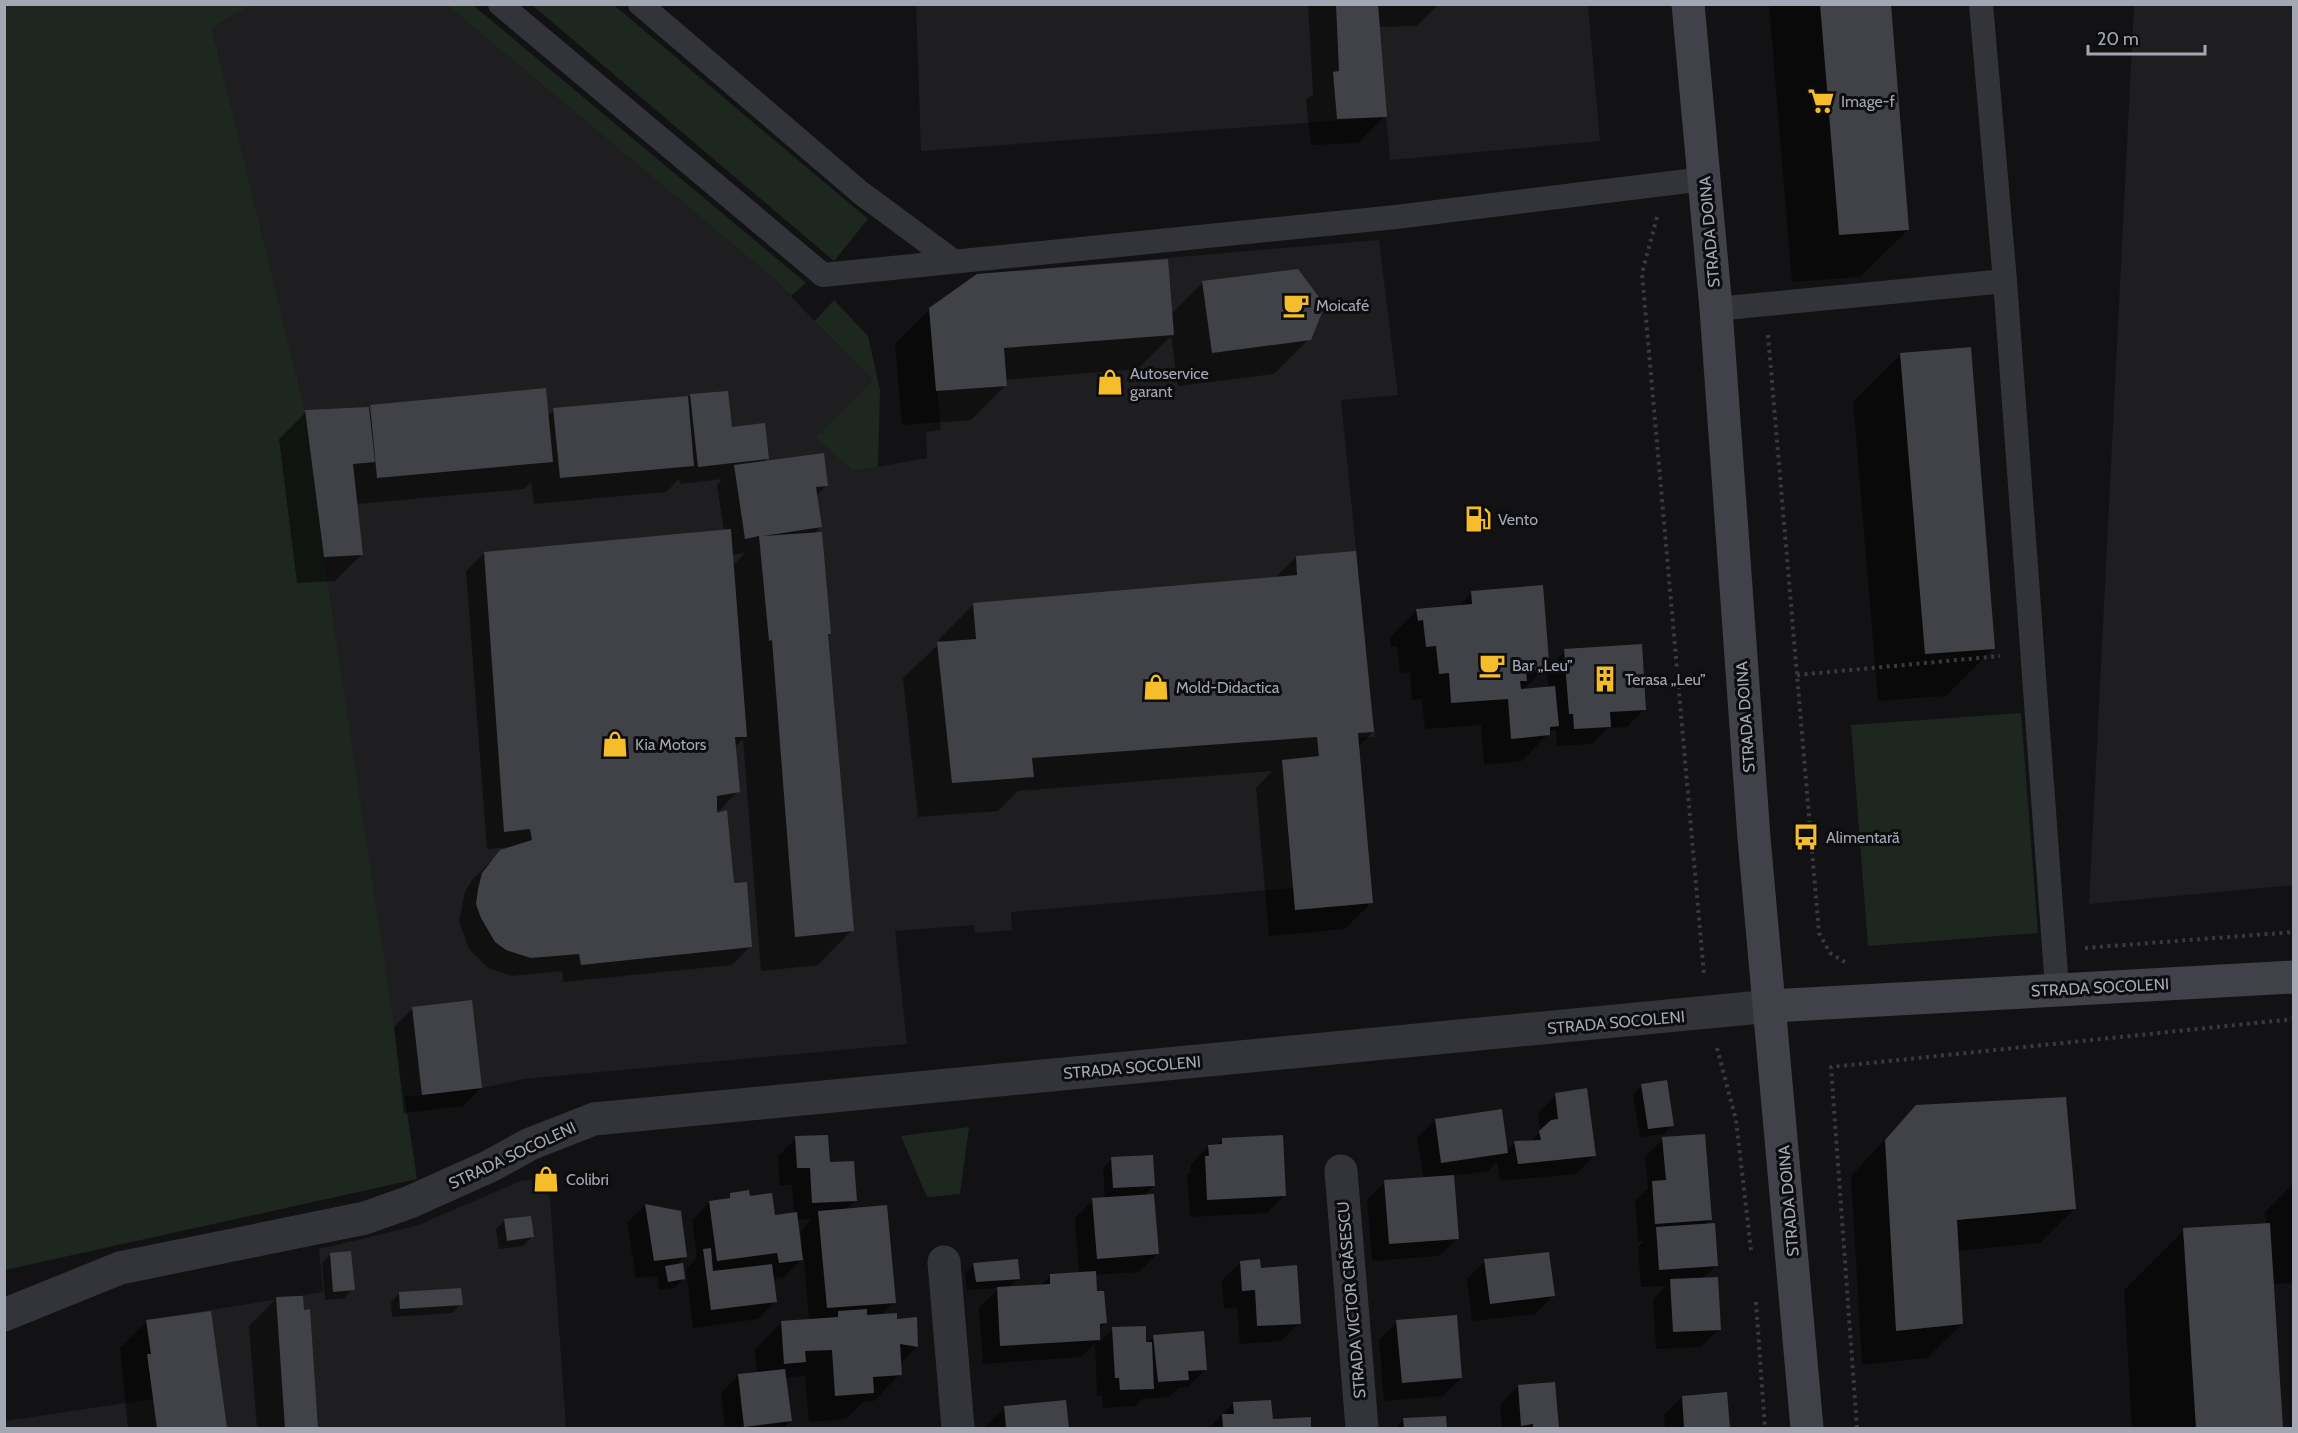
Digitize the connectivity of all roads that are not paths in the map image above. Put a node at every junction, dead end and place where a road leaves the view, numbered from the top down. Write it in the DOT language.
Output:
graph roads {
  1 [pos="500,4"];
  2 [pos="640,4"];
  3 [pos="1688,4"];
  4 [pos="1981,4"];
  5 [pos="1704,179"];
  6 [pos="953,261"];
  7 [pos="2005,281"];
  8 [pos="1716,309"];
  9 [pos="2294,977"];
  10 [pos="2057,988"];
  11 [pos="1771,1006"];
  12 [pos="1341,1171"];
  13 [pos="944,1262"];
  14 [pos="4,1315"];
  15 [pos="958,1428"];
  16 [pos="1362,1428"];
  17 [pos="1807,1428"];
  1 -- 6 [label="lane"];
  2 -- 6 [label="lane"];
  3 -- 5 [label="main road, STRADA DOINA"];
  4 -- 7 [label="lane"];
  5 -- 6 [label="lane"];
  5 -- 8 [label="main road, STRADA DOINA"];
  7 -- 8 [label="lane"];
  7 -- 10 [label="lane"];
  8 -- 11 [label="main road, STRADA DOINA"];
  9 -- 10 [label="main road, STRADA SOCOLENI"];
  10 -- 11 [label="main road, STRADA SOCOLENI"];
  11 -- 14 [label="street, STRADA SOCOLENI"];
  11 -- 17 [label="main road, STRADA DOINA"];
  12 -- 16 [label="street, STRADA VICTOR CRĂSESCU"];
  13 -- 15 [label="street"];
}
